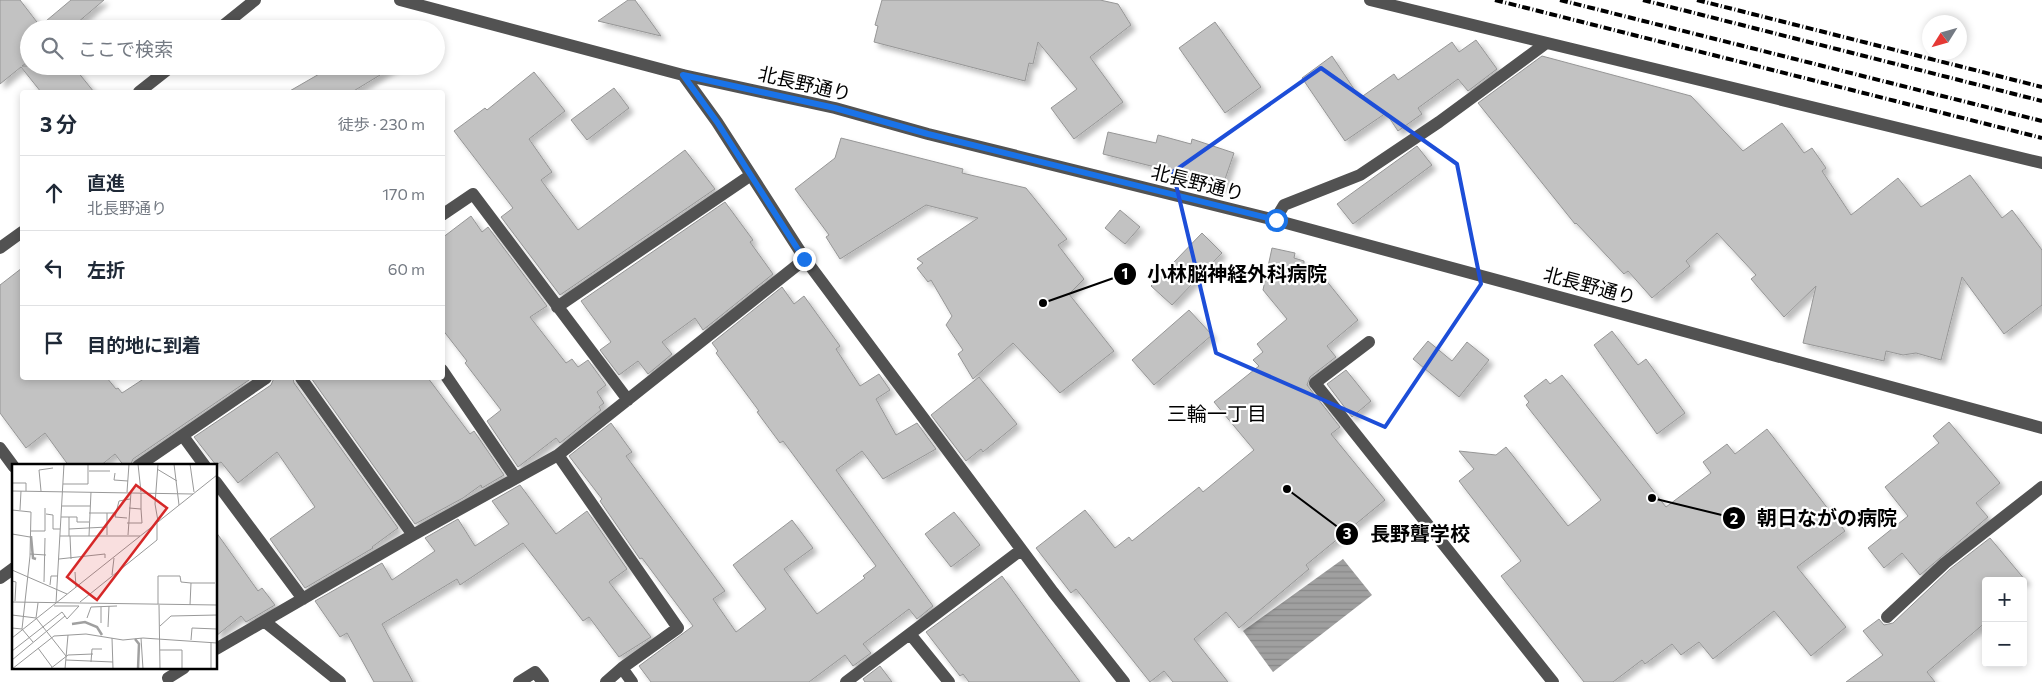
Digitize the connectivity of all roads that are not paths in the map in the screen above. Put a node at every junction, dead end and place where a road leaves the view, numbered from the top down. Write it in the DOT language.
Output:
graph roads {
  1 [pos="255,0"];
  2 [pos="400,0"];
  3 [pos="1370,0"];
  4 [pos="230,20"];
  5 [pos="1545,44"];
  6 [pos="161,75"];
  7 [pos="683,75"];
  8 [pos="142,90"];
  9 [pos="2042,163"];
  10 [pos="751,175"];
  11 [pos="445,213"];
  12 [pos="1276,220"];
  13 [pos="20,233"];
  14 [pos="0,248"];
  15 [pos="804,259"];
  16 [pos="557,307"];
  17 [pos="1369,342"];
  18 [pos="445,374"];
  19 [pos="263,380"];
  20 [pos="302,380"];
  21 [pos="628,400"];
  22 [pos="2042,428"];
  23 [pos="183,436"];
  24 [pos="0,448"];
  25 [pos="558,455"];
  26 [pos="12,464"];
  27 [pos="141,464"];
  28 [pos="204,464"];
  29 [pos="516,477"];
  30 [pos="218,485"];
  31 [pos="2042,487"];
  32 [pos="412,535"];
  33 [pos="1021,550"];
  34 [pos="12,569"];
  35 [pos="0,578"];
  36 [pos="303,599"];
  37 [pos="1888,617"];
  38 [pos="264,621"];
  39 [pos="910,634"];
  40 [pos="218,648"];
  41 [pos="622,668"];
  42 [pos="180,670"];
  43 [pos="166,676"];
  44 [pos="340,682"];
  45 [pos="519,682"];
  46 [pos="543,682"];
  47 [pos="606,682"];
  48 [pos="632,682"];
  49 [pos="846,682"];
  50 [pos="949,682"];
  51 [pos="1124,682"];
  52 [pos="1553,682"];
  1 -- 4 [label="street"];
  2 -- 7 [label="street, 北長野通り"];
  3 -- 5 [label="street"];
  5 -- 9 [label="street"];
  5 -- 12 [label="street"];
  6 -- 8 [label="street"];
  7 -- 10 [label="street"];
  7 -- 12 [label="street, 北長野通り"];
  10 -- 15 [label="street"];
  10 -- 16 [label="street"];
  11 -- 16 [label="street"];
  12 -- 22 [label="street, 北長野通り"];
  13 -- 14 [label="street"];
  15 -- 21 [label="street"];
  15 -- 33 [label="street"];
  16 -- 21 [label="street"];
  17 -- 52 [label="street"];
  18 -- 29 [label="street"];
  19 -- 23 [label="street"];
  20 -- 32 [label="street"];
  21 -- 25 [label="street"];
  23 -- 27 [label="street"];
  23 -- 28 [label="street"];
  24 -- 26 [label="street"];
  25 -- 29 [label="street"];
  25 -- 41 [label="street"];
  29 -- 32 [label="street"];
  30 -- 36 [label="street"];
  31 -- 37 [label="street"];
  32 -- 36 [label="street"];
  33 -- 39 [label="street"];
  33 -- 51 [label="street"];
  34 -- 35 [label="street"];
  36 -- 38 [label="street"];
  38 -- 40 [label="street"];
  38 -- 44 [label="street"];
  39 -- 49 [label="street"];
  39 -- 50 [label="street"];
  41 -- 47 [label="street"];
  41 -- 48 [label="street"];
  42 -- 43 [label="street"];
  45 -- 46 [label="street"];
}
